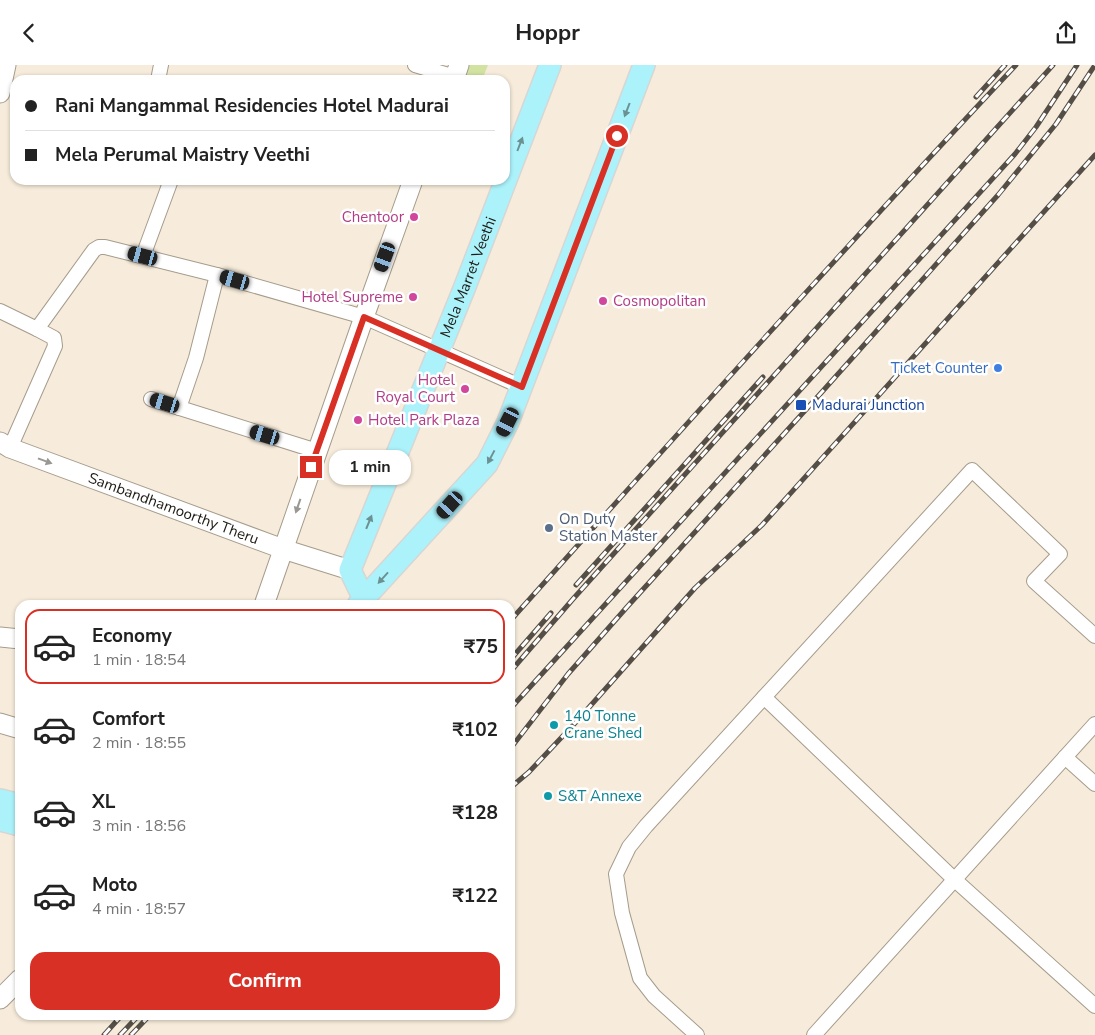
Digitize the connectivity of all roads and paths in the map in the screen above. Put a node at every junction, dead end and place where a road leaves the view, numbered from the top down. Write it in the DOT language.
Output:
graph roads {
  1 [pos="6,65"];
  2 [pos="415,65"];
  3 [pos="550,65"];
  4 [pos="644,65"];
  5 [pos="456,74"];
  6 [pos="0,93"];
  7 [pos="510,168"];
  8 [pos="169,185"];
  9 [pos="411,185"];
  10 [pos="503,185"];
  11 [pos="143,256"];
  12 [pos="216,275"];
  13 [pos="0,311"];
  14 [pos="364,317"];
  15 [pos="37,329"];
  16 [pos="439,351"];
  17 [pos="522,387"];
  18 [pos="150,399"];
  19 [pos="179,408"];
  20 [pos="5,445"];
  21 [pos="317,451"];
  22 [pos="283,549"];
  23 [pos="350,570"];
  24 [pos="266,600"];
  25 [pos="360,600"];
  26 [pos="363,600"];
  27 [pos="1095,636"];
  28 [pos="0,637"];
  29 [pos="15,638"];
  30 [pos="764,697"];
  31 [pos="0,723"];
  32 [pos="1095,724"];
  33 [pos="15,728"];
  34 [pos="1065,757"];
  35 [pos="1095,784"];
  36 [pos="0,799"];
  37 [pos="15,804"];
  38 [pos="0,820"];
  39 [pos="15,824"];
  40 [pos="954,879"];
  41 [pos="15,984"];
  42 [pos="0,999"];
  43 [pos="1095,1006"];
  44 [pos="697,1035"];
  45 [pos="814,1035"];
  1 -- 6 [label="street"];
  2 -- 5 [label="street"];
  7 -- 3 [label="main road, Mela Marret Veethi, one-way"];
  4 -- 17 [label="main road, one-way"];
  8 -- 11 [label="street"];
  9 -- 14 [label="street"];
  16 -- 10 [label="main road, Mela Marret Veethi, one-way"];
  11 -- 12 [label="street"];
  11 -- 15 [label="street"];
  12 -- 14 [label="street"];
  12 -- 19 [label="street"];
  13 -- 15 [label="street"];
  14 -- 16 [label="street"];
  14 -- 21 [label="street"];
  15 -- 20 [label="street"];
  16 -- 17 [label="street"];
  23 -- 16 [label="main road, Mela Marret Veethi, one-way"];
  17 -- 26 [label="main road, one-way"];
  18 -- 19 [label="street"];
  19 -- 21 [label="street"];
  20 -- 22 [label="street, Sambandhamoorthy Theru, one-way"];
  21 -- 22 [label="street, one-way"];
  22 -- 23 [label="street, Sambandhamoorthy Theru"];
  22 -- 24 [label="street"];
  23 -- 25 [label="main road"];
  27 -- 30 [label="street"];
  28 -- 29 [label="street"];
  30 -- 40 [label="street"];
  30 -- 44 [label="street"];
  31 -- 33 [label="street"];
  32 -- 34 [label="street"];
  34 -- 35 [label="street"];
  34 -- 40 [label="street"];
  36 -- 37 [label="main road"];
  38 -- 39 [label="main road"];
  40 -- 43 [label="street"];
  40 -- 45 [label="street"];
  41 -- 42 [label="street"];
}
